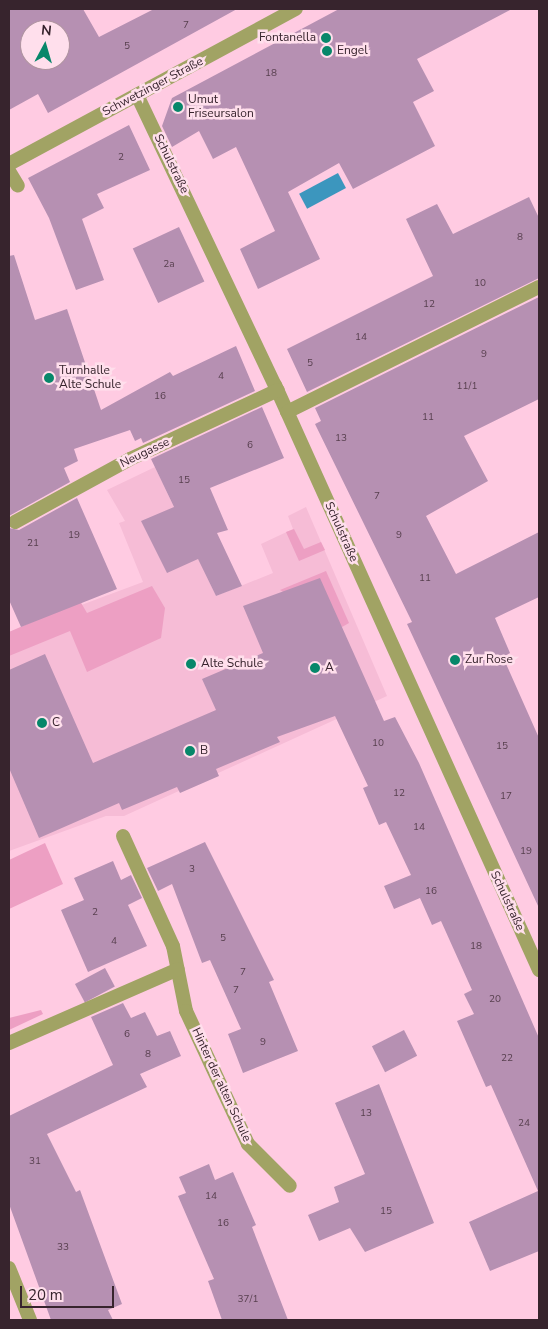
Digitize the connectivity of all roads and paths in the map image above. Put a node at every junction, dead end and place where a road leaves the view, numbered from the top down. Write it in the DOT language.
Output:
graph roads {
  1 [pos="296,9"];
  2 [pos="138,96"];
  3 [pos="9,164"];
  4 [pos="9,171"];
  5 [pos="18,186"];
  6 [pos="539,287"];
  7 [pos="278,390"];
  8 [pos="287,412"];
  9 [pos="15,522"];
  10 [pos="123,836"];
  11 [pos="178,969"];
  12 [pos="539,970"];
  13 [pos="9,1043"];
  14 [pos="290,1186"];
  15 [pos="9,1268"];
  16 [pos="30,1320"];
  1 -- 2 [label="street, Schwetzinger Straße"];
  2 -- 3 [label="street, Schwetzinger Straße"];
  2 -- 7 [label="street, Schulstraße"];
  4 -- 5 [label="street"];
  6 -- 8 [label="street"];
  7 -- 8 [label="street, Schulstraße"];
  7 -- 9 [label="street, Neugasse"];
  8 -- 12 [label="street, Schulstraße"];
  10 -- 11 [label="street, Hinter der alten Schule"];
  11 -- 13 [label="street"];
  11 -- 14 [label="street, Hinter der alten Schule"];
  15 -- 16 [label="street"];
}
